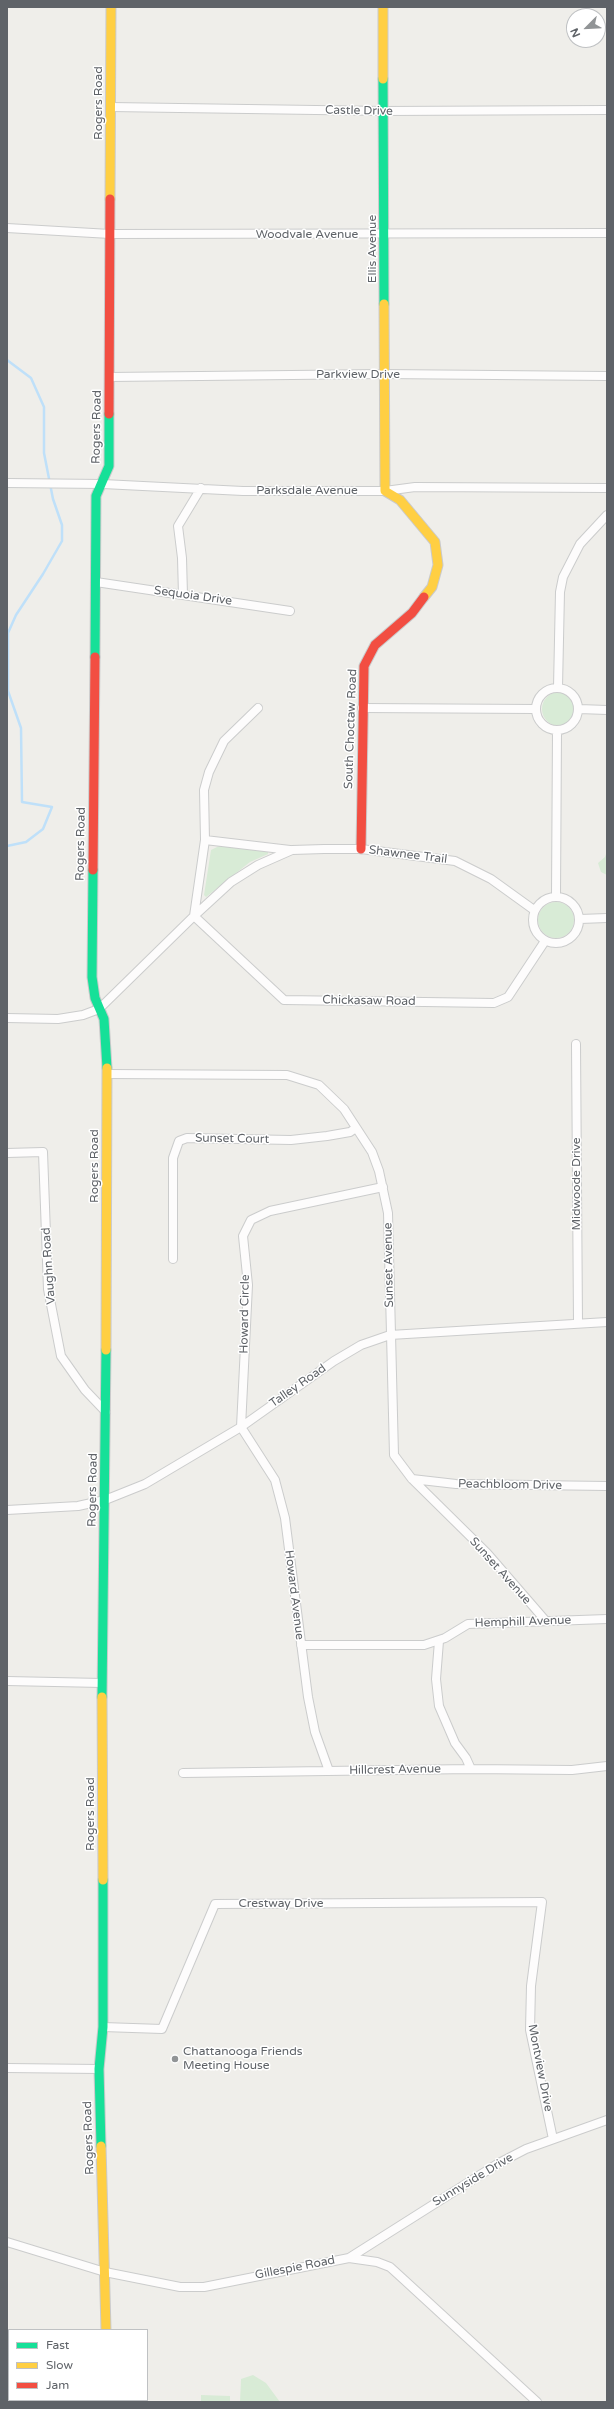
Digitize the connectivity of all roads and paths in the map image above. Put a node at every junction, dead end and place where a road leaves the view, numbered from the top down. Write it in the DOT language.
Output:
graph roads {
  1 [pos="111,7"];
  2 [pos="383,7"];
  3 [pos="111,107"];
  4 [pos="607,110"];
  5 [pos="384,111"];
  6 [pos="7,228"];
  7 [pos="607,233"];
  8 [pos="110,234"];
  9 [pos="385,235"];
  10 [pos="383,374"];
  11 [pos="109,376"];
  12 [pos="607,376"];
  13 [pos="7,483"];
  14 [pos="103,484"];
  15 [pos="201,488"];
  16 [pos="607,488"];
  17 [pos="385,491"];
  18 [pos="607,516"];
  19 [pos="96,582"];
  20 [pos="183,595"];
  21 [pos="290,611"];
  22 [pos="558,687"];
  23 [pos="258,708"];
  24 [pos="362,708"];
  25 [pos="535,709"];
  26 [pos="579,709"];
  27 [pos="607,710"];
  28 [pos="557,730"];
  29 [pos="205,840"];
  30 [pos="361,849"];
  31 [pos="292,850"];
  32 [pos="556,896"];
  33 [pos="534,910"];
  34 [pos="194,916"];
  35 [pos="607,918"];
  36 [pos="580,919"];
  37 [pos="545,941"];
  38 [pos="99,1009"];
  39 [pos="7,1018"];
  40 [pos="576,1044"];
  41 [pos="107,1074"];
  42 [pos="356,1128"];
  43 [pos="7,1153"];
  44 [pos="383,1187"];
  45 [pos="173,1259"];
  46 [pos="607,1322"];
  47 [pos="578,1323"];
  48 [pos="390,1335"];
  49 [pos="106,1412"];
  50 [pos="241,1427"];
  51 [pos="412,1480"];
  52 [pos="607,1486"];
  53 [pos="105,1500"];
  54 [pos="7,1510"];
  55 [pos="607,1619"];
  56 [pos="545,1620"];
  57 [pos="439,1640"];
  58 [pos="300,1644"];
  59 [pos="7,1681"];
  60 [pos="102,1682"];
  61 [pos="607,1766"];
  62 [pos="471,1769"];
  63 [pos="329,1771"];
  64 [pos="183,1773"];
  65 [pos="542,1902"];
  66 [pos="103,2027"];
  67 [pos="7,2068"];
  68 [pos="99,2069"];
  69 [pos="607,2120"];
  70 [pos="553,2139"];
  71 [pos="7,2242"];
  72 [pos="349,2258"];
  73 [pos="105,2272"];
  74 [pos="106,2329"];
  75 [pos="537,2402"];
  1 -- 3 [label="street, Rogers Road"];
  2 -- 5 [label="street, Ellis Avenue"];
  3 -- 5 [label="street, Castle Drive"];
  3 -- 8 [label="street, Rogers Road"];
  4 -- 5 [label="street, Castle Drive"];
  5 -- 9 [label="street, Ellis Avenue"];
  6 -- 8 [label="street, Woodvale Avenue"];
  7 -- 9 [label="street, Woodvale Avenue"];
  8 -- 9 [label="street, Woodvale Avenue"];
  8 -- 11 [label="street, Rogers Road"];
  9 -- 10 [label="street, Ellis Avenue"];
  10 -- 11 [label="street, Parkview Drive"];
  10 -- 12 [label="street, Parkview Drive"];
  10 -- 17 [label="street, Ellis Avenue"];
  11 -- 14 [label="street, Rogers Road"];
  13 -- 14 [label="street, Parksdale Avenue"];
  14 -- 15 [label="street, Parksdale Avenue"];
  14 -- 19 [label="street, Rogers Road"];
  15 -- 17 [label="street, Parksdale Avenue"];
  15 -- 20 [label="street"];
  16 -- 17 [label="street, Parksdale Avenue"];
  17 -- 24 [label="street, South Choctaw Road"];
  18 -- 22 [label="street"];
  19 -- 20 [label="street, Sequoia Drive"];
  19 -- 38 [label="street, Rogers Road"];
  20 -- 21 [label="street, Sequoia Drive"];
  22 -- 25 [label="street"];
  22 -- 26 [label="street"];
  23 -- 29 [label="street"];
  24 -- 25 [label="street"];
  24 -- 30 [label="street, South Choctaw Road"];
  25 -- 28 [label="street"];
  26 -- 27 [label="street"];
  26 -- 28 [label="street"];
  28 -- 32 [label="street"];
  29 -- 31 [label="street, Shawnee Trail"];
  29 -- 34 [label="street"];
  30 -- 31 [label="street, Shawnee Trail"];
  30 -- 33 [label="street, Shawnee Trail"];
  31 -- 34 [label="street, Shawnee Trail"];
  32 -- 33 [label="street"];
  32 -- 36 [label="street"];
  33 -- 37 [label="street"];
  34 -- 37 [label="street, Chickasaw Road"];
  34 -- 38 [label="street, Shawnee Trail"];
  35 -- 36 [label="street"];
  36 -- 37 [label="street"];
  38 -- 39 [label="street, Shawnee Trail"];
  38 -- 41 [label="street, Rogers Road"];
  40 -- 47 [label="street, Midwoode Drive"];
  41 -- 42 [label="street, Sunset Avenue"];
  41 -- 49 [label="street, Rogers Road"];
  42 -- 44 [label="street, Sunset Avenue"];
  42 -- 45 [label="street, Sunset Court"];
  43 -- 49 [label="street, Vaughn Road"];
  44 -- 48 [label="street, Sunset Avenue"];
  44 -- 50 [label="street, Howard Circle"];
  46 -- 47 [label="street, Talley Road"];
  47 -- 48 [label="street, Talley Road"];
  48 -- 50 [label="street, Talley Road"];
  48 -- 51 [label="street, Sunset Avenue"];
  49 -- 53 [label="street, Rogers Road"];
  50 -- 53 [label="street, Talley Road"];
  50 -- 58 [label="street, Howard Avenue"];
  51 -- 52 [label="street, Peachbloom Drive"];
  51 -- 56 [label="street, Sunset Avenue"];
  53 -- 54 [label="street, Talley Road"];
  53 -- 60 [label="street, Rogers Road"];
  55 -- 56 [label="street, Hemphill Avenue"];
  56 -- 57 [label="street, Hemphill Avenue"];
  57 -- 58 [label="street, Hemphill Avenue"];
  57 -- 62 [label="street"];
  58 -- 63 [label="street, Howard Avenue"];
  59 -- 60 [label="street"];
  60 -- 66 [label="street, Rogers Road"];
  61 -- 62 [label="street, Hillcrest Avenue"];
  62 -- 63 [label="street, Hillcrest Avenue"];
  63 -- 64 [label="street, Hillcrest Avenue"];
  65 -- 66 [label="street, Crestway Drive"];
  65 -- 70 [label="street, Montview Drive"];
  66 -- 68 [label="street, Rogers Road"];
  67 -- 68 [label="street"];
  68 -- 73 [label="street, Rogers Road"];
  69 -- 70 [label="street, Sunnyside Drive"];
  70 -- 72 [label="street, Sunnyside Drive"];
  71 -- 73 [label="street, Gillespie Road"];
  72 -- 73 [label="street, Gillespie Road"];
  72 -- 75 [label="street, Gillespie Road"];
  73 -- 74 [label="street, Rogers Road"];
}
